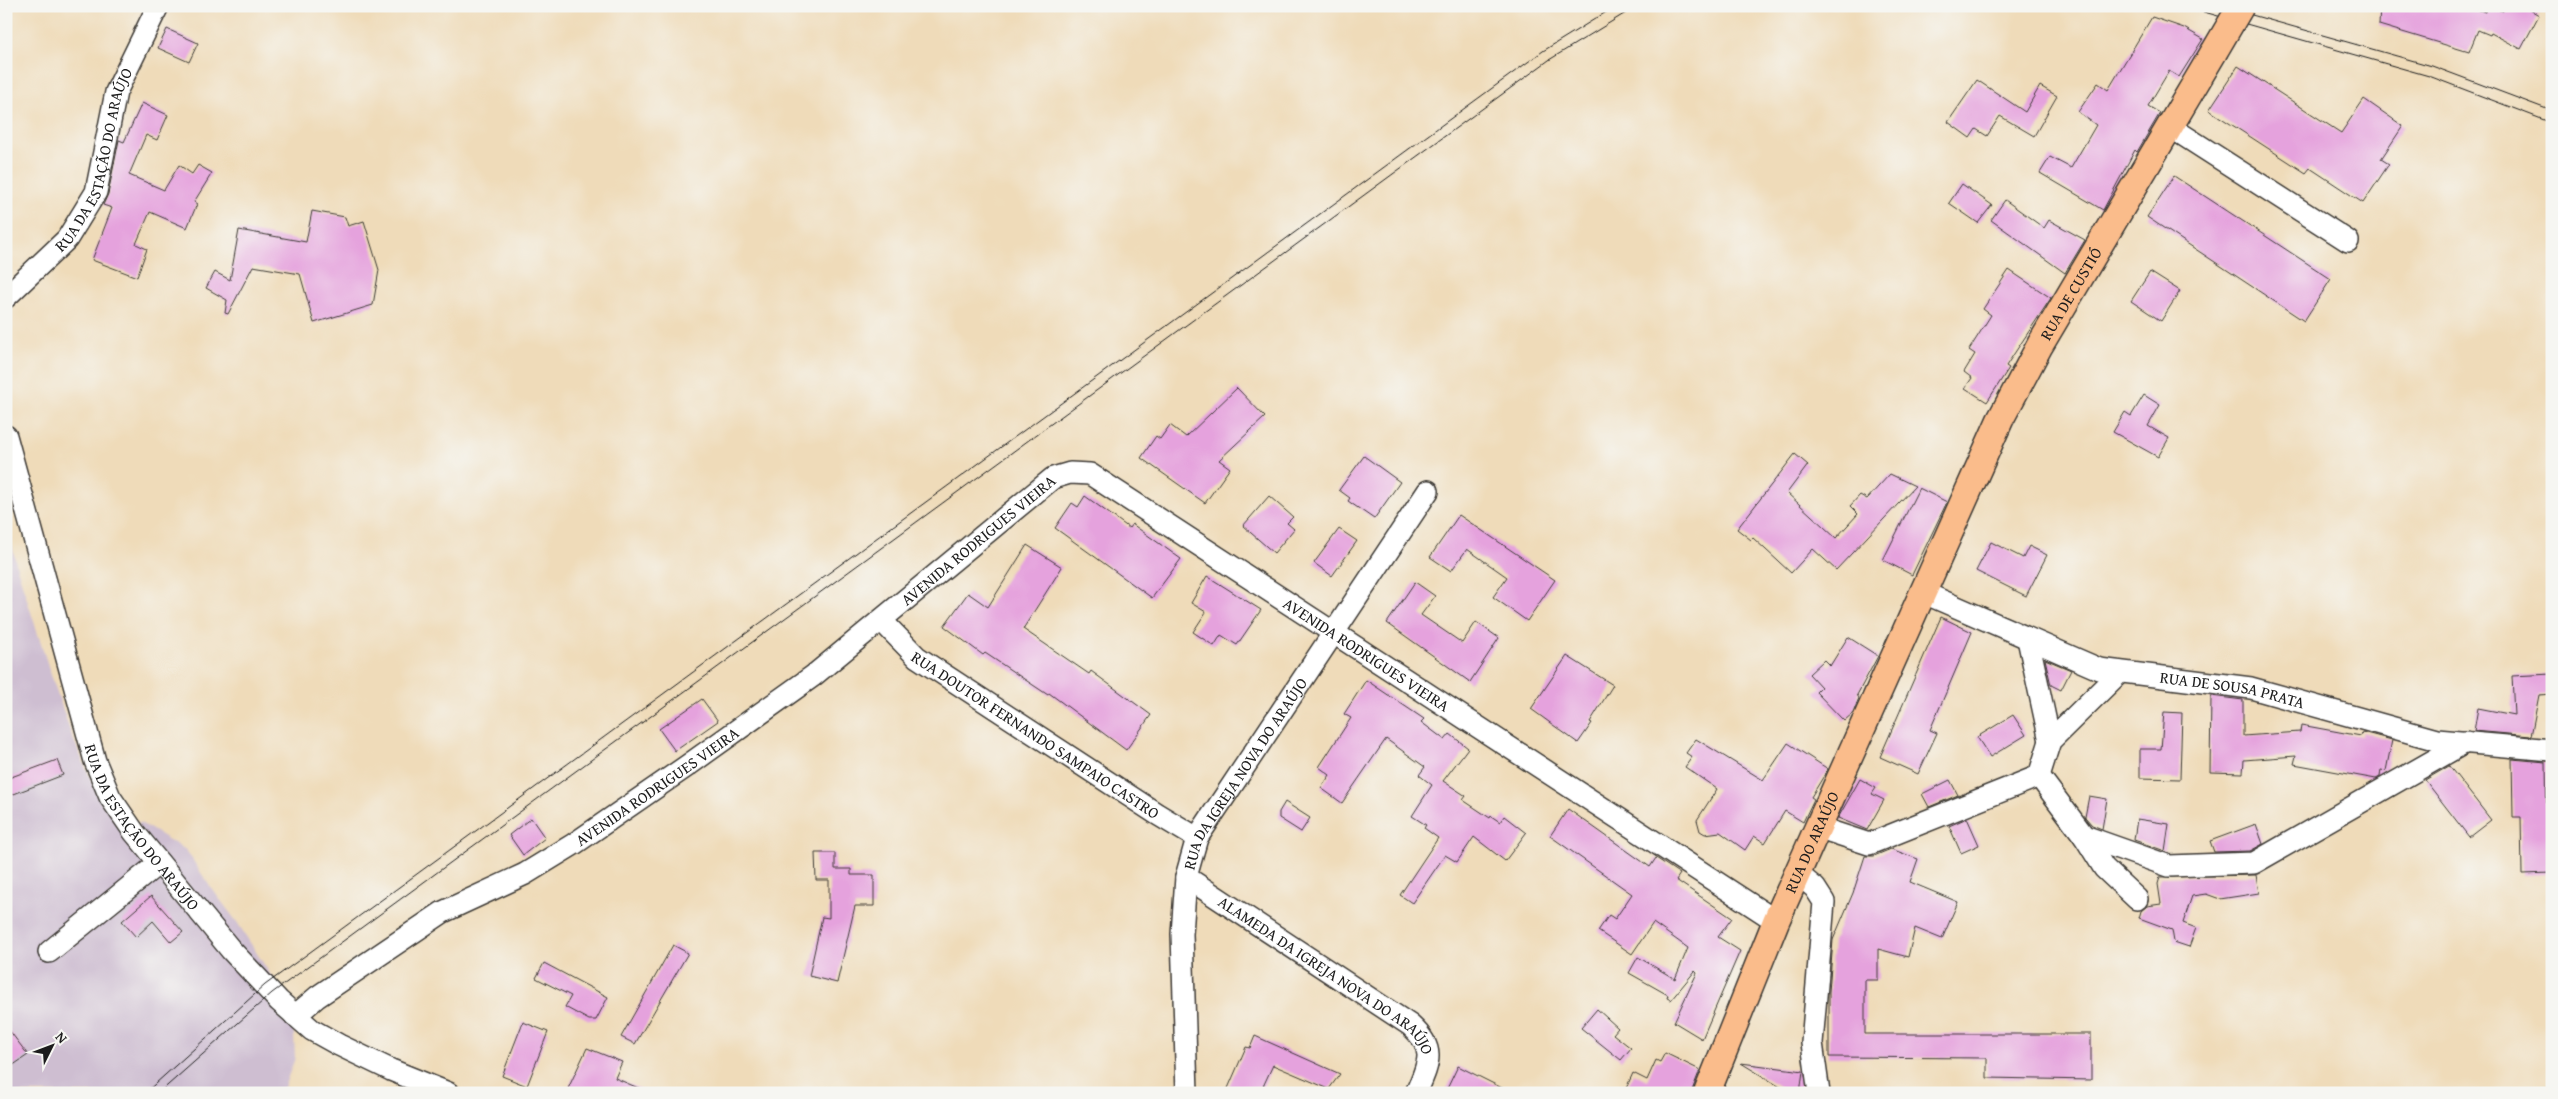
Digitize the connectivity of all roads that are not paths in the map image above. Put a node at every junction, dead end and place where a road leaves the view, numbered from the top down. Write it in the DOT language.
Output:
graph roads {
  1 [pos="158,6"];
  2 [pos="2241,6"];
  3 [pos="2169,126"];
  4 [pos="2348,241"];
  5 [pos="6,297"];
  6 [pos="6,436"];
  7 [pos="1428,491"];
  8 [pos="1922,592"];
  9 [pos="882,621"];
  10 [pos="1335,633"];
  11 [pos="2028,638"];
  12 [pos="2120,672"];
  13 [pos="2050,741"];
  14 [pos="2466,742"];
  15 [pos="2552,750"];
  16 [pos="2039,776"];
  17 [pos="1820,828"];
  18 [pos="2084,836"];
  19 [pos="1197,838"];
  20 [pos="159,863"];
  21 [pos="1799,875"];
  22 [pos="1186,877"];
  23 [pos="2137,899"];
  24 [pos="1776,921"];
  25 [pos="49,952"];
  26 [pos="295,1016"];
  27 [pos="448,1093"];
  28 [pos="1186,1093"];
  29 [pos="1416,1093"];
  30 [pos="1707,1093"];
  31 [pos="1819,1093"];
  1 -- 5 [label="street, RUA DA ESTAÇÃO DO ARAÚJO"];
  2 -- 3 [label="main road, RUA DE CUSTIÓ, bridge"];
  3 -- 4 [label="street"];
  3 -- 8 [label="main road, RUA DE CUSTIÓ"];
  6 -- 20 [label="street, RUA DA ESTAÇÃO DO ARAÚJO"];
  7 -- 10 [label="street, RUA DA IGREJA NOVA DO ARAÚJO"];
  8 -- 11 [label="street, RUA DE SOUSA PRATA"];
  8 -- 17 [label="main road, RUA DO ARAÚJO"];
  9 -- 10 [label="street, AVENIDA RODRIGUES VIEIRA"];
  9 -- 19 [label="street, RUA DOUTOR FERNANDO SAMPAIO CASTRO"];
  9 -- 26 [label="street, AVENIDA RODRIGUES VIEIRA"];
  10 -- 19 [label="street, RUA DA IGREJA NOVA DO ARAÚJO"];
  10 -- 24 [label="street, AVENIDA RODRIGUES VIEIRA"];
  11 -- 12 [label="street, RUA DE SOUSA PRATA"];
  11 -- 13 [label="street"];
  12 -- 13 [label="street"];
  12 -- 14 [label="street, RUA DE SOUSA PRATA"];
  13 -- 16 [label="street"];
  14 -- 15 [label="street, RUA DE SOUSA PRATA"];
  14 -- 18 [label="street"];
  16 -- 17 [label="street"];
  16 -- 18 [label="street"];
  17 -- 21 [label="main road, RUA DO ARAÚJO"];
  18 -- 23 [label="street"];
  19 -- 22 [label="street, RUA DA IGREJA NOVA DO ARAÚJO"];
  20 -- 25 [label="street"];
  20 -- 26 [label="street, RUA DA ESTAÇÃO DO ARAÚJO"];
  21 -- 24 [label="main road, RUA DO ARAÚJO"];
  21 -- 31 [label="street"];
  22 -- 28 [label="street, RUA DA IGREJA NOVA DO ARAÚJO"];
  22 -- 29 [label="street, ALAMEDA DA IGREJA NOVA DO ARAÚJO"];
  24 -- 30 [label="main road, RUA DO ARAÚJO"];
  26 -- 27 [label="street, RUA DA ESTAÇÃO DO ARAÚJO"];
}
